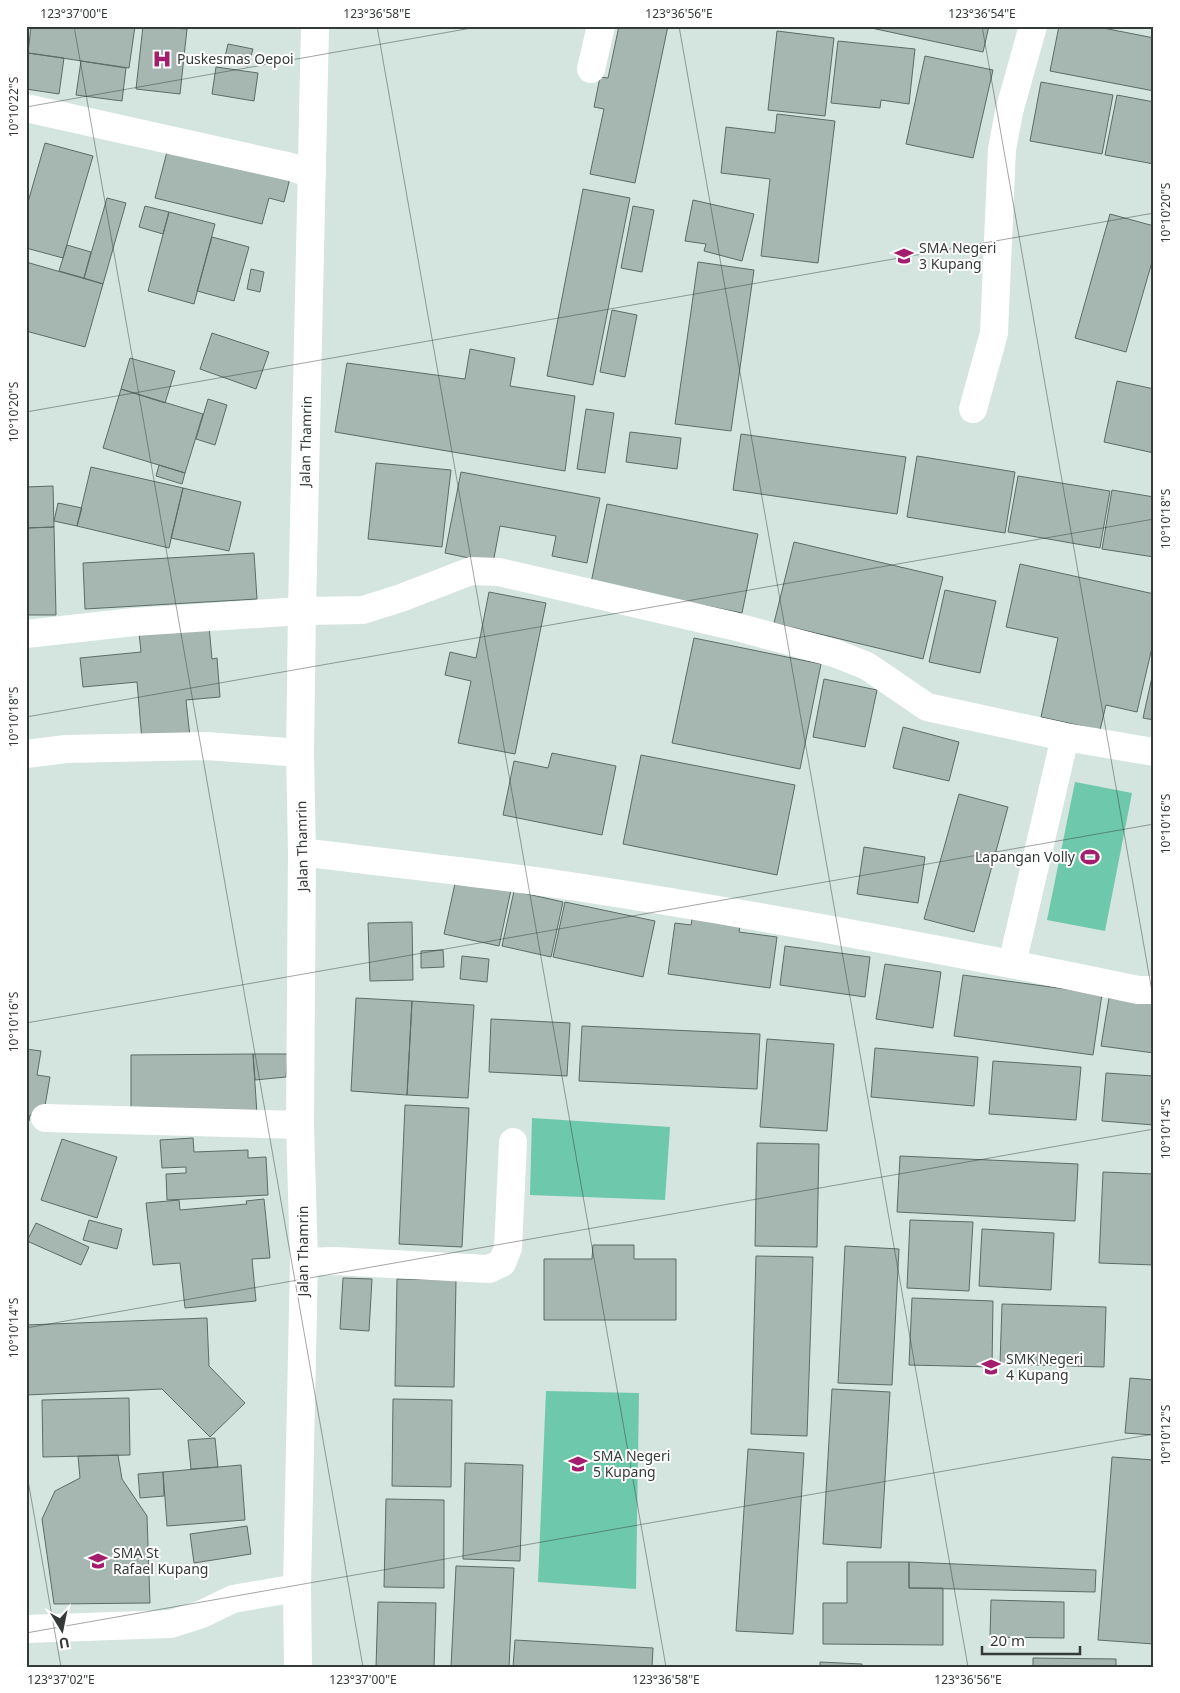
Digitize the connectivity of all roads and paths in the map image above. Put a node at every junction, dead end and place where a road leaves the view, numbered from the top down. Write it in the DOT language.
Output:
graph roads {
  1 [pos="315,26"];
  2 [pos="601,26"];
  3 [pos="1033,26"];
  4 [pos="591,69"];
  5 [pos="26,108"];
  6 [pos="312,174"];
  7 [pos="973,410"];
  8 [pos="302,611"];
  9 [pos="26,634"];
  10 [pos="1065,737"];
  11 [pos="1154,752"];
  12 [pos="300,753"];
  13 [pos="26,754"];
  14 [pos="302,852"];
  15 [pos="1012,964"];
  16 [pos="1154,990"];
  17 [pos="45,1118"];
  18 [pos="300,1125"];
  19 [pos="513,1142"];
  20 [pos="304,1262"];
  21 [pos="297,1588"];
  22 [pos="26,1629"];
  23 [pos="298,1667"];
  1 -- 6 [label="main road, Jalan Thamrin"];
  2 -- 4 [label="main road"];
  3 -- 7 [label="main road"];
  5 -- 6 [label="main road"];
  6 -- 8 [label="main road, Jalan Thamrin"];
  8 -- 9 [label="main road"];
  8 -- 10 [label="main road"];
  8 -- 12 [label="main road, Jalan Thamrin"];
  10 -- 11 [label="main road"];
  10 -- 15 [label="main road"];
  12 -- 13 [label="main road"];
  12 -- 14 [label="main road, Jalan Thamrin"];
  14 -- 15 [label="main road"];
  14 -- 18 [label="main road, Jalan Thamrin"];
  15 -- 16 [label="main road"];
  17 -- 18 [label="main road"];
  18 -- 20 [label="main road, Jalan Thamrin"];
  19 -- 20 [label="main road"];
  20 -- 21 [label="main road, Jalan Thamrin"];
  21 -- 22 [label="main road"];
  21 -- 23 [label="main road, Jalan Thamrin"];
}
